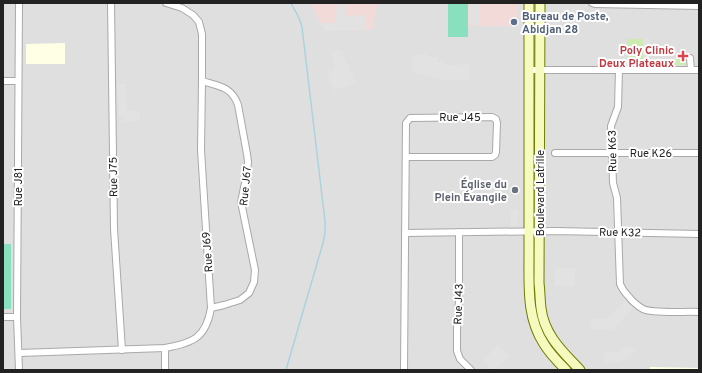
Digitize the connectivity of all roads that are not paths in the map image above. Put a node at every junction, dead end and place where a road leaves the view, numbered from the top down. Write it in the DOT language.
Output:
graph roads {
  1 [pos="19,3"];
  2 [pos="111,3"];
  3 [pos="166,3"];
  4 [pos="540,3"];
  5 [pos="592,3"];
  6 [pos="528,6"];
  7 [pos="699,6"];
  8 [pos="690,58"];
  9 [pos="529,70"];
  10 [pos="540,70"];
  11 [pos="619,70"];
  12 [pos="690,70"];
  13 [pos="699,70"];
  14 [pos="3,81"];
  15 [pos="18,81"];
  16 [pos="202,81"];
  17 [pos="555,153"];
  18 [pos="612,153"];
  19 [pos="699,153"];
  20 [pos="406,157"];
  21 [pos="540,231"];
  22 [pos="459,232"];
  23 [pos="529,232"];
  24 [pos="618,232"];
  25 [pos="405,233"];
  26 [pos="699,234"];
  27 [pos="211,308"];
  28 [pos="699,312"];
  29 [pos="3,317"];
  30 [pos="17,317"];
  31 [pos="165,348"];
  32 [pos="122,350"];
  33 [pos="19,353"];
  34 [pos="19,370"];
  35 [pos="165,370"];
  36 [pos="404,370"];
  37 [pos="471,370"];
  38 [pos="566,370"];
  39 [pos="580,370"];
  1 -- 15 [label="street, Rue J81"];
  2 -- 32 [label="street, Rue J75"];
  3 -- 16 [label="street, Rue J69"];
  4 -- 10 [label="main road, Boulevard Latrille"];
  5 -- 7 [label="street"];
  6 -- 9 [label="main road, Boulevard Latrille"];
  8 -- 12 [label="street"];
  9 -- 10 [label="street"];
  9 -- 23 [label="main road, Boulevard Latrille"];
  10 -- 11 [label="street"];
  10 -- 21 [label="main road, Boulevard Latrille"];
  11 -- 12 [label="street"];
  11 -- 18 [label="street, Rue K63"];
  12 -- 13 [label="street"];
  14 -- 15 [label="street"];
  15 -- 30 [label="street, Rue J81"];
  16 -- 27 [label="street, Rue J69"];
  16 -- 27 [label="street, Rue J67"];
  17 -- 18 [label="street, Rue K26"];
  18 -- 19 [label="street, Rue K26"];
  18 -- 24 [label="street, Rue K63"];
  20 -- 20 [label="street, Rue J45"];
  20 -- 25 [label="street, Rue J45"];
  21 -- 23 [label="street, Rue K32"];
  21 -- 24 [label="street, Rue K32"];
  21 -- 39 [label="main road, Boulevard Latrille"];
  22 -- 23 [label="street, Rue K32"];
  22 -- 25 [label="street, Rue K32"];
  22 -- 37 [label="street, Rue J43"];
  23 -- 38 [label="main road, Boulevard Latrille"];
  24 -- 26 [label="street, Rue K32"];
  24 -- 28 [label="street, Rue K63"];
  25 -- 36 [label="street, Rue J45"];
  27 -- 31 [label="street, Rue J69"];
  29 -- 30 [label="street"];
  30 -- 33 [label="street, Rue J81"];
  31 -- 32 [label="street, Rue J69"];
  31 -- 35 [label="street"];
  32 -- 33 [label="street, Rue J69"];
  33 -- 34 [label="street, Rue J81"];
}
